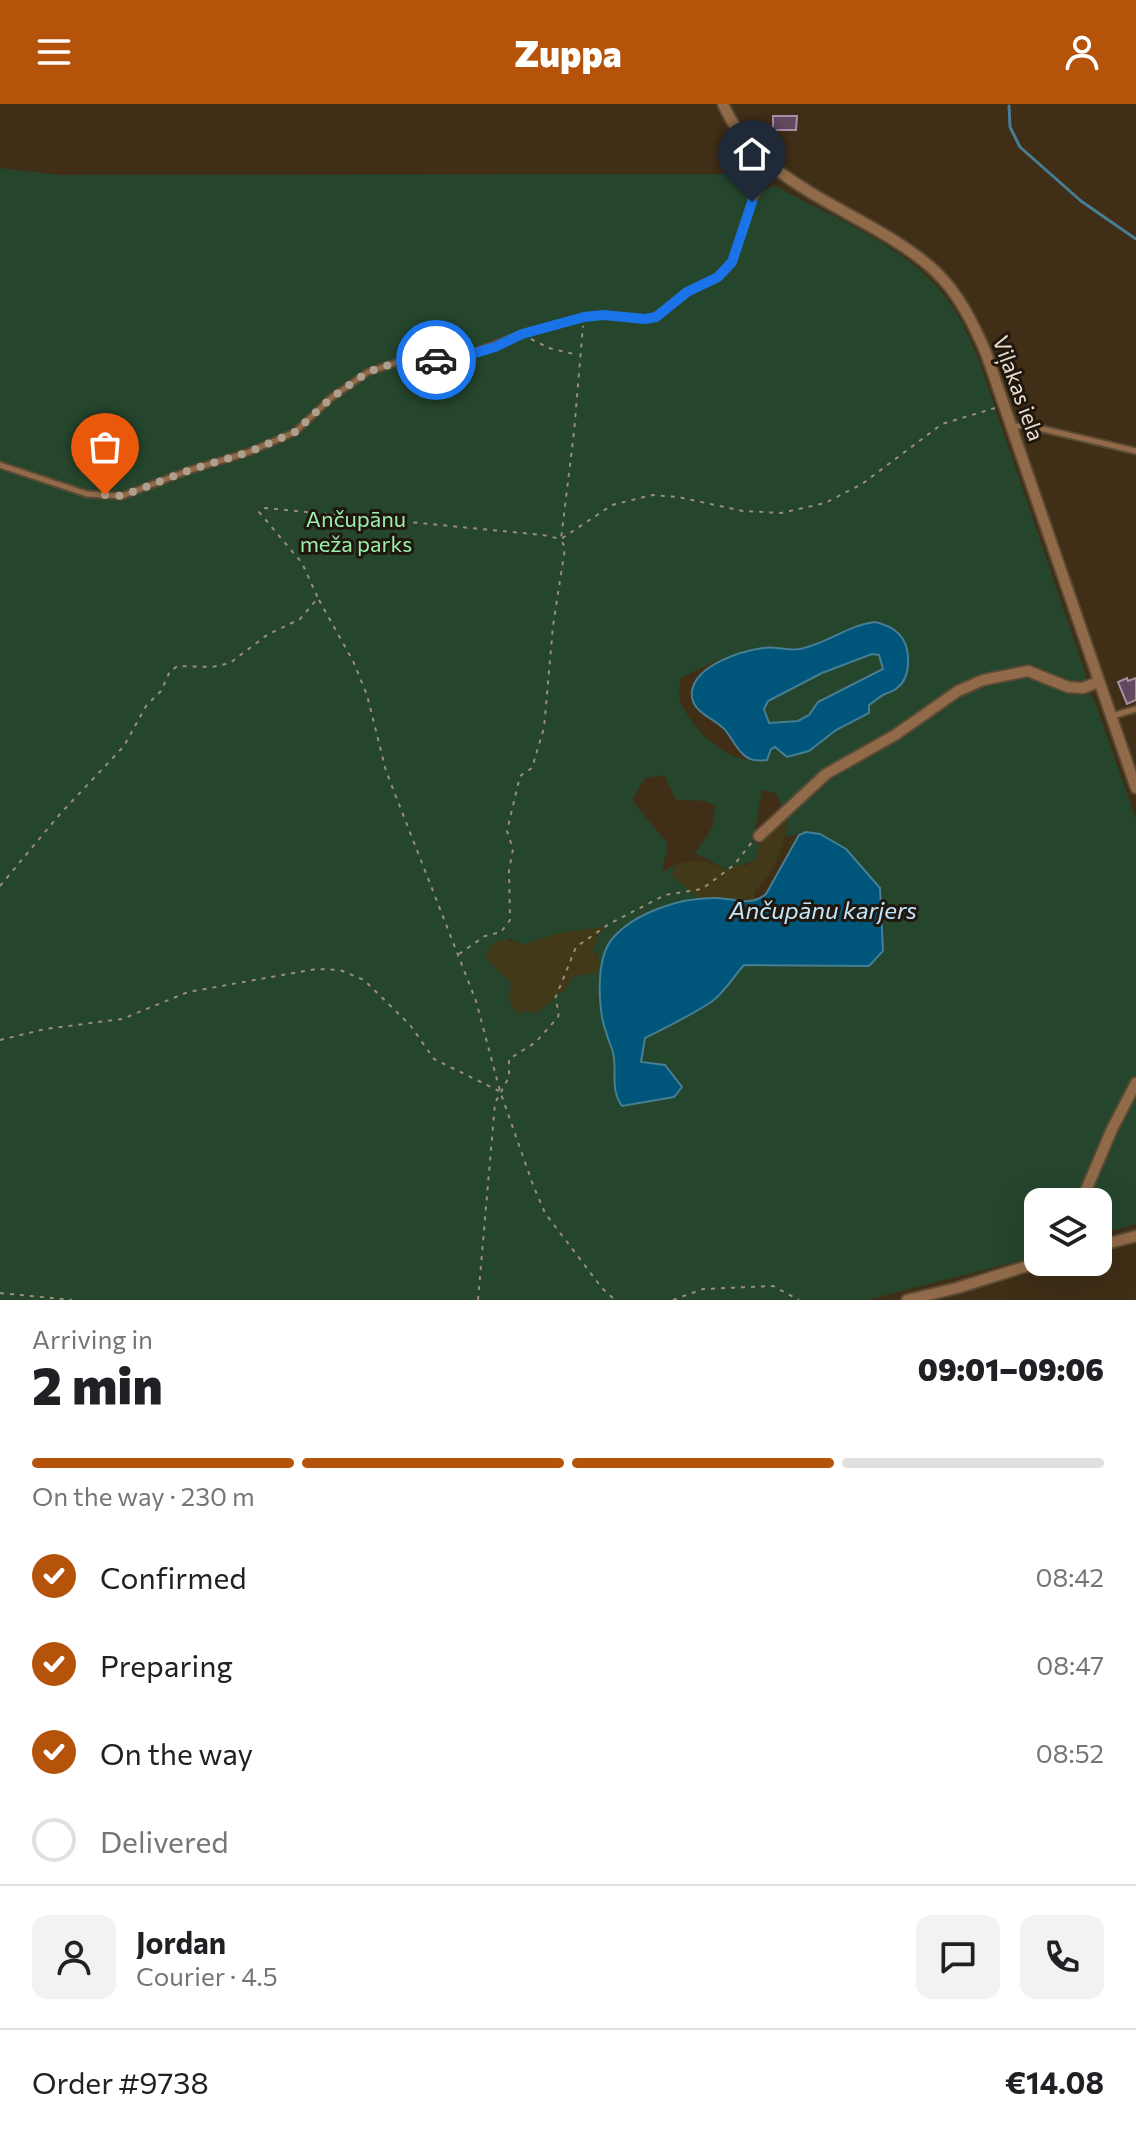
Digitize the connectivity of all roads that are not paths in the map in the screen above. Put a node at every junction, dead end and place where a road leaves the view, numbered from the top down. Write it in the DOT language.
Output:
graph roads {
  1 [pos="723,104"];
  2 [pos="771,166"];
  3 [pos="1012,427"];
  4 [pos="1136,451"];
  5 [pos="0,465"];
  6 [pos="1098,682"];
  7 [pos="1136,709"];
  8 [pos="1111,716"];
  9 [pos="1136,788"];
  10 [pos="759,836"];
  11 [pos="1136,1083"];
  12 [pos="1087,1188"];
  13 [pos="1136,1236"];
  14 [pos="1112,1242"];
  15 [pos="1024,1267"];
  16 [pos="907,1300"];
  1 -- 2 [label="street, Viļakas iela"];
  2 -- 3 [label="street, Viļakas iela"];
  2 -- 5 [label="lane"];
  3 -- 4 [label="lane"];
  3 -- 6 [label="street, Viļakas iela"];
  6 -- 8 [label="street, Viļakas iela"];
  6 -- 10 [label="street"];
  7 -- 8 [label="lane"];
  8 -- 9 [label="street, Viļakas iela"];
  11 -- 12 [label="street"];
  13 -- 14 [label="street"];
  15 -- 16 [label="street"];
}
